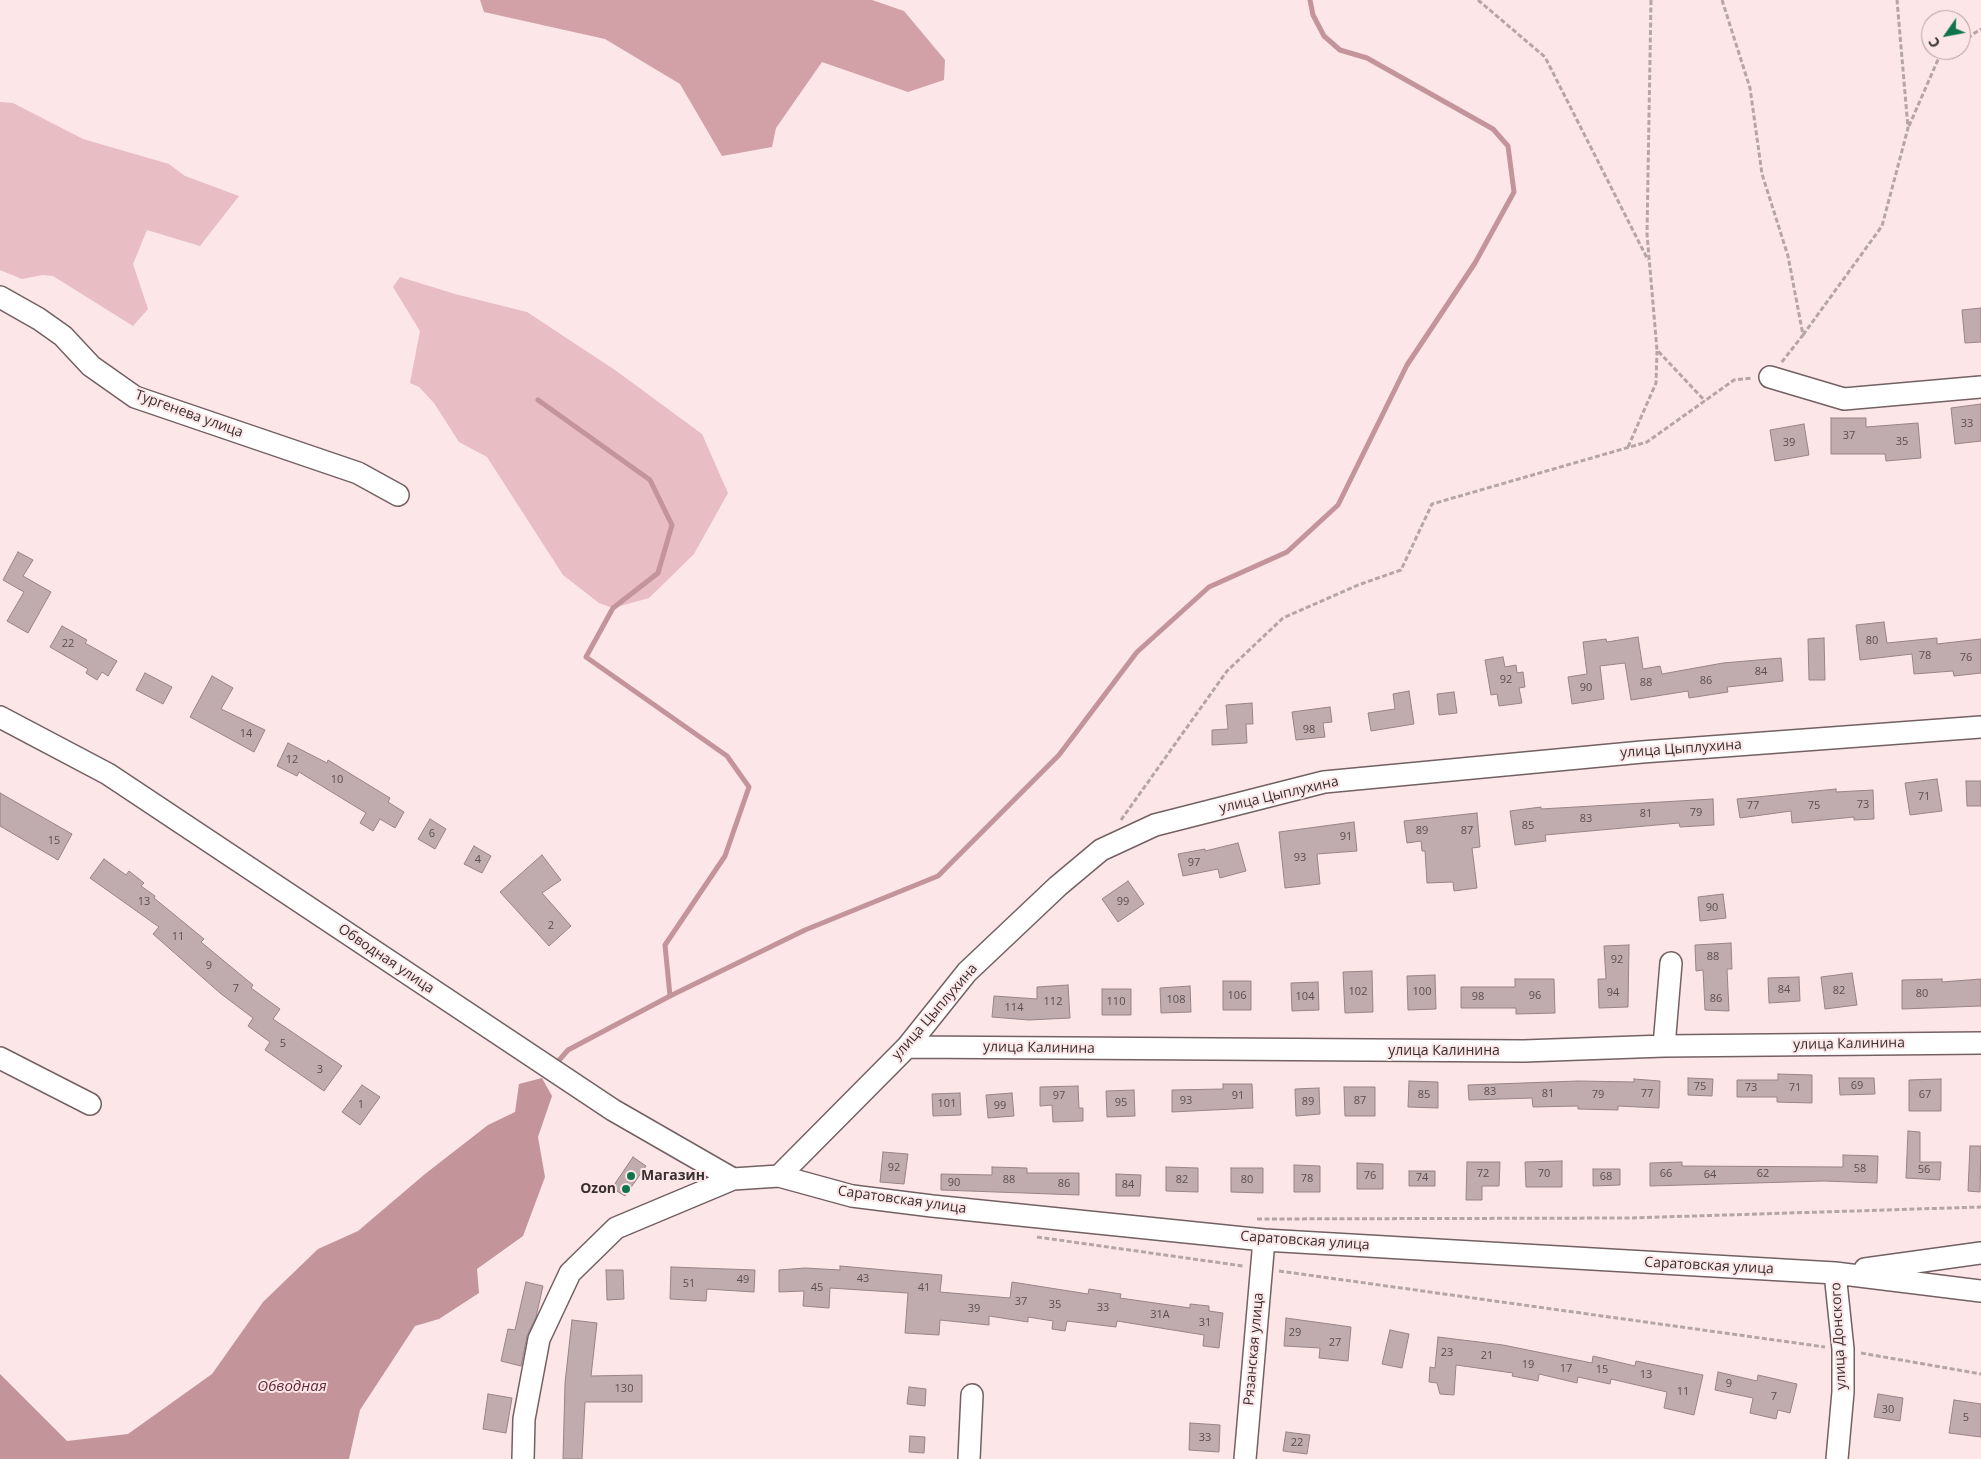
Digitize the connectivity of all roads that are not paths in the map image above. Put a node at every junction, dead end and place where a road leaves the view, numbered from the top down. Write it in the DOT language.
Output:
graph roads {
  1 [pos="0,297"];
  2 [pos="1770,377"];
  3 [pos="1981,387"];
  4 [pos="398,495"];
  5 [pos="0,718"];
  6 [pos="1981,727"];
  7 [pos="1672,963"];
  8 [pos="1981,1043"];
  9 [pos="1664,1046"];
  10 [pos="907,1047"];
  11 [pos="0,1058"];
  12 [pos="90,1104"];
  13 [pos="779,1176"];
  14 [pos="733,1179"];
  15 [pos="1264,1240"];
  16 [pos="1981,1253"];
  17 [pos="1835,1273"];
  18 [pos="1981,1291"];
  19 [pos="972,1395"];
  20 [pos="523,1459"];
  21 [pos="969,1459"];
  22 [pos="1245,1459"];
  23 [pos="1837,1459"];
  1 -- 4 [label="street, Тургенева улица"];
  2 -- 3 [label="street"];
  5 -- 14 [label="street, Обводная улица"];
  6 -- 10 [label="street, улица Цыплухина"];
  7 -- 9 [label="street"];
  8 -- 9 [label="street, улица Калинина"];
  9 -- 10 [label="street, улица Калинина"];
  10 -- 13 [label="street, улица Цыплухина"];
  11 -- 12 [label="street"];
  13 -- 14 [label="street"];
  13 -- 15 [label="street, Саратовская улица"];
  14 -- 20 [label="street"];
  15 -- 17 [label="street, Саратовская улица"];
  15 -- 22 [label="street, Рязанская улица"];
  16 -- 17 [label="street, Саратовская улица"];
  17 -- 18 [label="street, Саратовская улица"];
  17 -- 23 [label="street, улица Донского"];
  19 -- 21 [label="street"];
}
